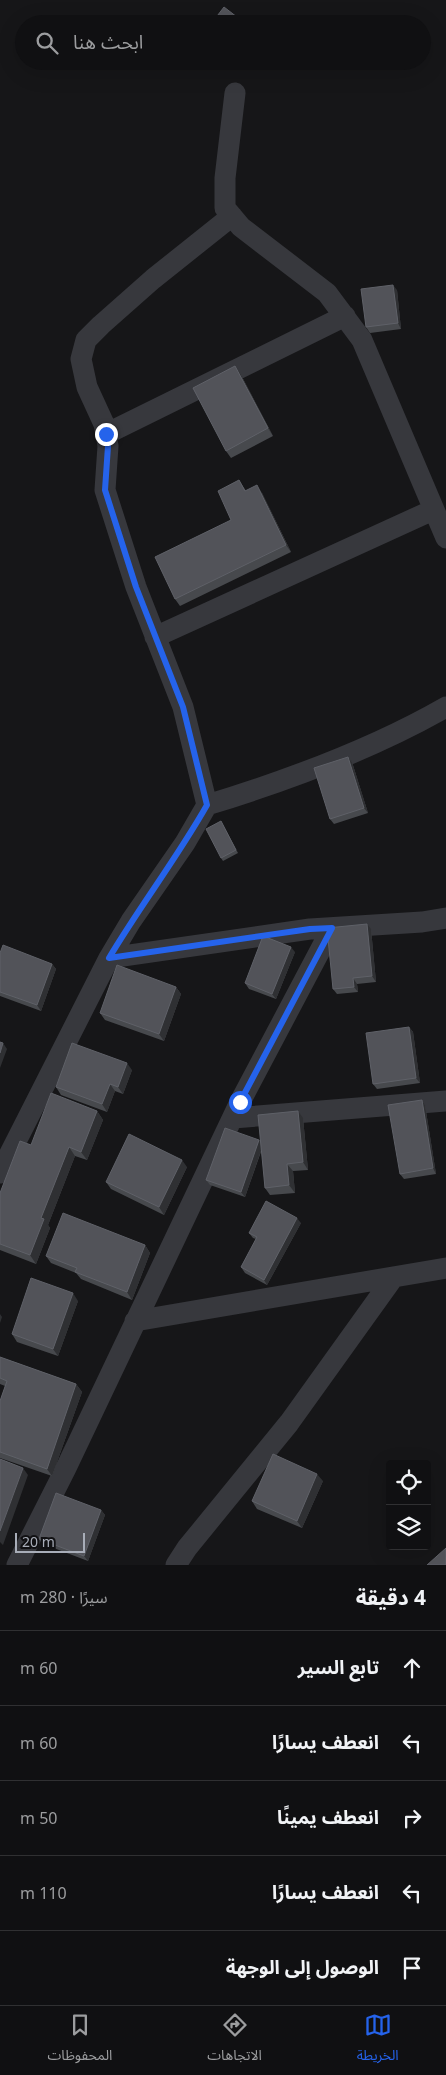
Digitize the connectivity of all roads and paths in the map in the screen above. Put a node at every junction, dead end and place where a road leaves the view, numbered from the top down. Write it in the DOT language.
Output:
graph roads {
  1 [pos="235,93"];
  2 [pos="232,216"];
  3 [pos="345,316"];
  4 [pos="106,434"];
  5 [pos="433,510"];
  6 [pos="446,538"];
  7 [pos="155,637"];
  8 [pos="446,707"];
  9 [pos="207,805"];
  10 [pos="446,918"];
  11 [pos="332,928"];
  12 [pos="109,958"];
  13 [pos="446,1101"];
  14 [pos="233,1118"];
  15 [pos="0,1173"];
  16 [pos="446,1268"];
  17 [pos="393,1278"];
  18 [pos="135,1321"];
  19 [pos="17,1565"];
  20 [pos="176,1565"];
  1 -- 2 [label="street"];
  2 -- 3 [label="street"];
  2 -- 4 [label="street"];
  3 -- 4 [label="street"];
  3 -- 5 [label="street"];
  4 -- 7 [label="street"];
  5 -- 6 [label="street"];
  5 -- 7 [label="street"];
  7 -- 9 [label="street"];
  8 -- 9 [label="street"];
  9 -- 12 [label="street"];
  10 -- 11 [label="street"];
  11 -- 12 [label="street"];
  11 -- 14 [label="street"];
  12 -- 15 [label="street"];
  13 -- 14 [label="street"];
  14 -- 18 [label="street"];
  16 -- 17 [label="street"];
  17 -- 18 [label="street"];
  17 -- 20 [label="street"];
  18 -- 19 [label="street"];
}
